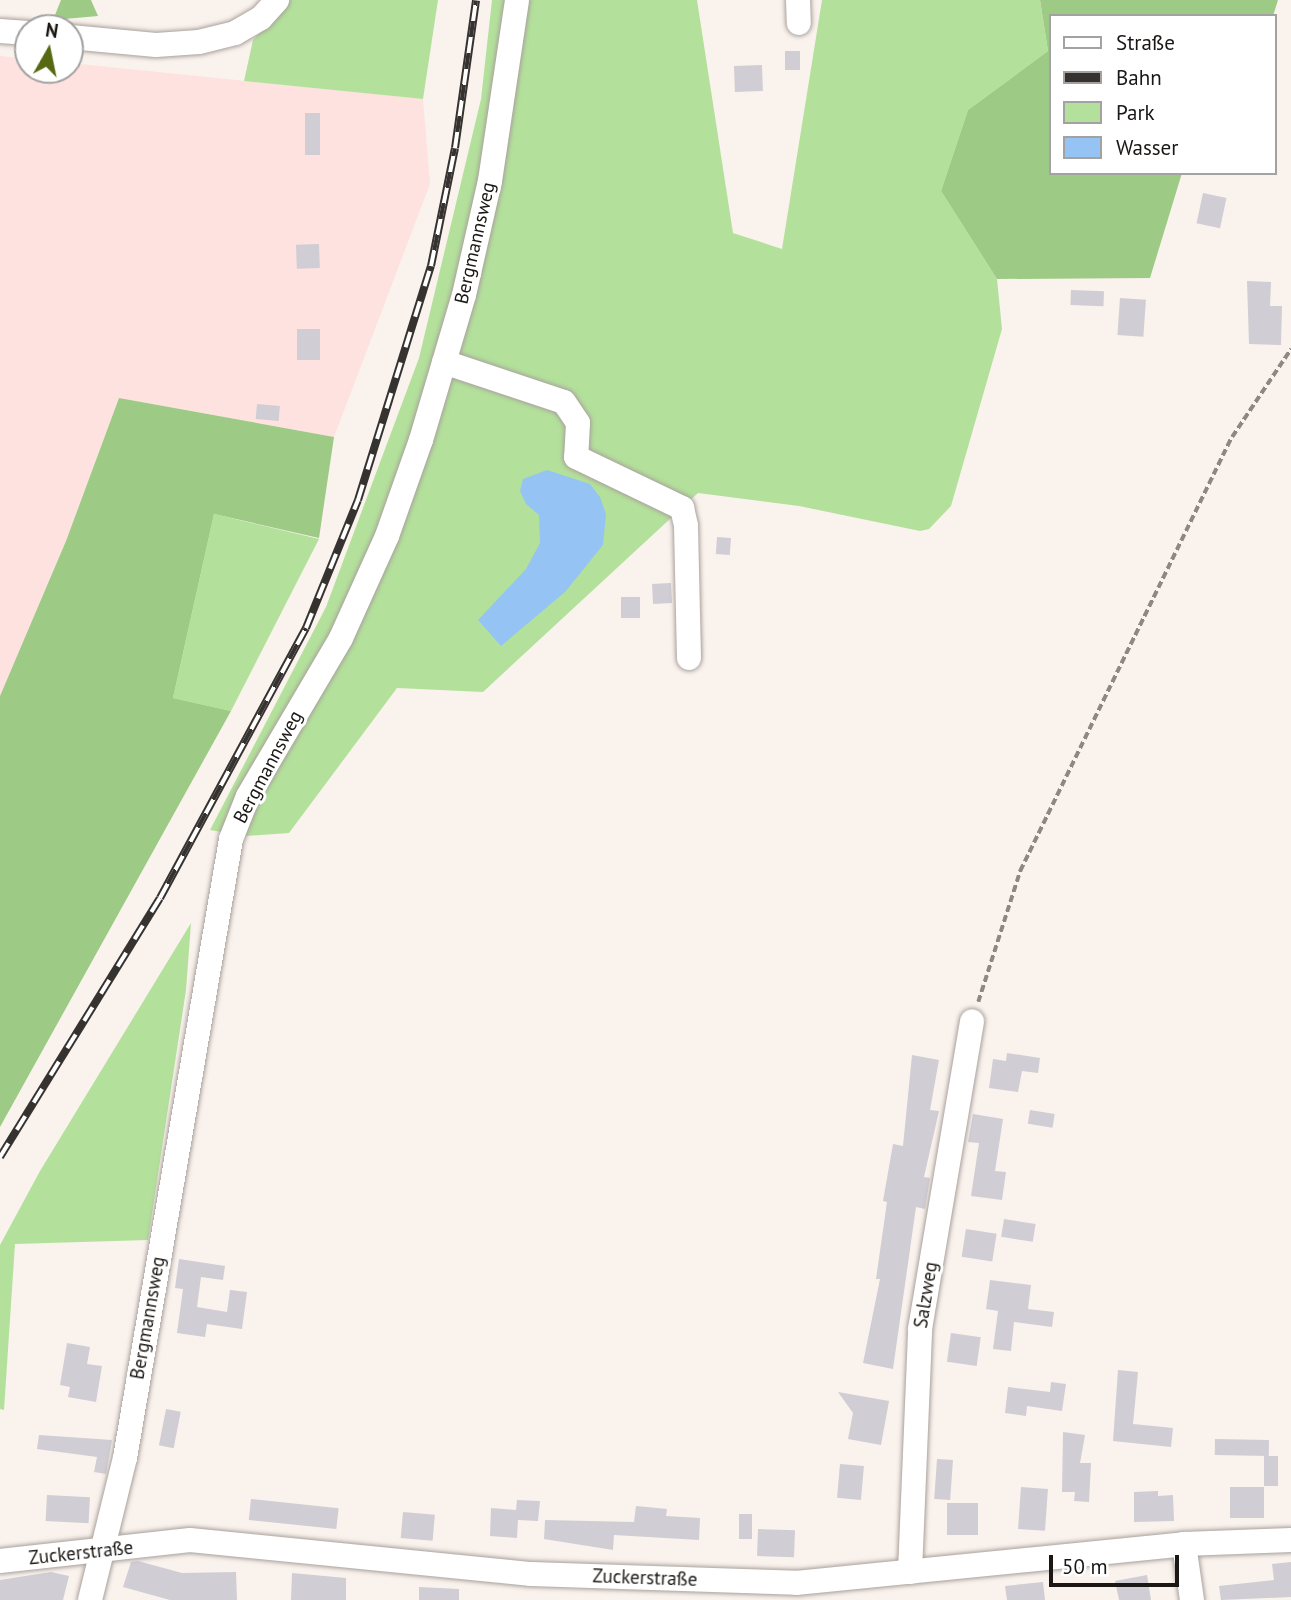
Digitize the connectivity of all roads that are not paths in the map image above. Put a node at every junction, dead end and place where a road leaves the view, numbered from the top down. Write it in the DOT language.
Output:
graph roads {
  1 [pos="276,0"];
  2 [pos="517,0"];
  3 [pos="84,38"];
  4 [pos="444,362"];
  5 [pos="689,658"];
  6 [pos="972,1021"];
  7 [pos="1291,1540"];
  8 [pos="1184,1544"];
  9 [pos="104,1551"];
  10 [pos="0,1561"];
  11 [pos="910,1572"];
  12 [pos="90,1600"];
  13 [pos="1192,1600"];
  1 -- 3 [label="street"];
  2 -- 4 [label="street, Bergmannsweg"];
  4 -- 5 [label="street"];
  4 -- 9 [label="street, Bergmannsweg"];
  6 -- 11 [label="street, Salzweg"];
  7 -- 8 [label="street, Zuckerstraße"];
  8 -- 11 [label="street, Zuckerstraße"];
  8 -- 13 [label="street"];
  9 -- 10 [label="street, Zuckerstraße"];
  9 -- 11 [label="street, Zuckerstraße"];
  9 -- 12 [label="street, Bergmannsweg"];
}
